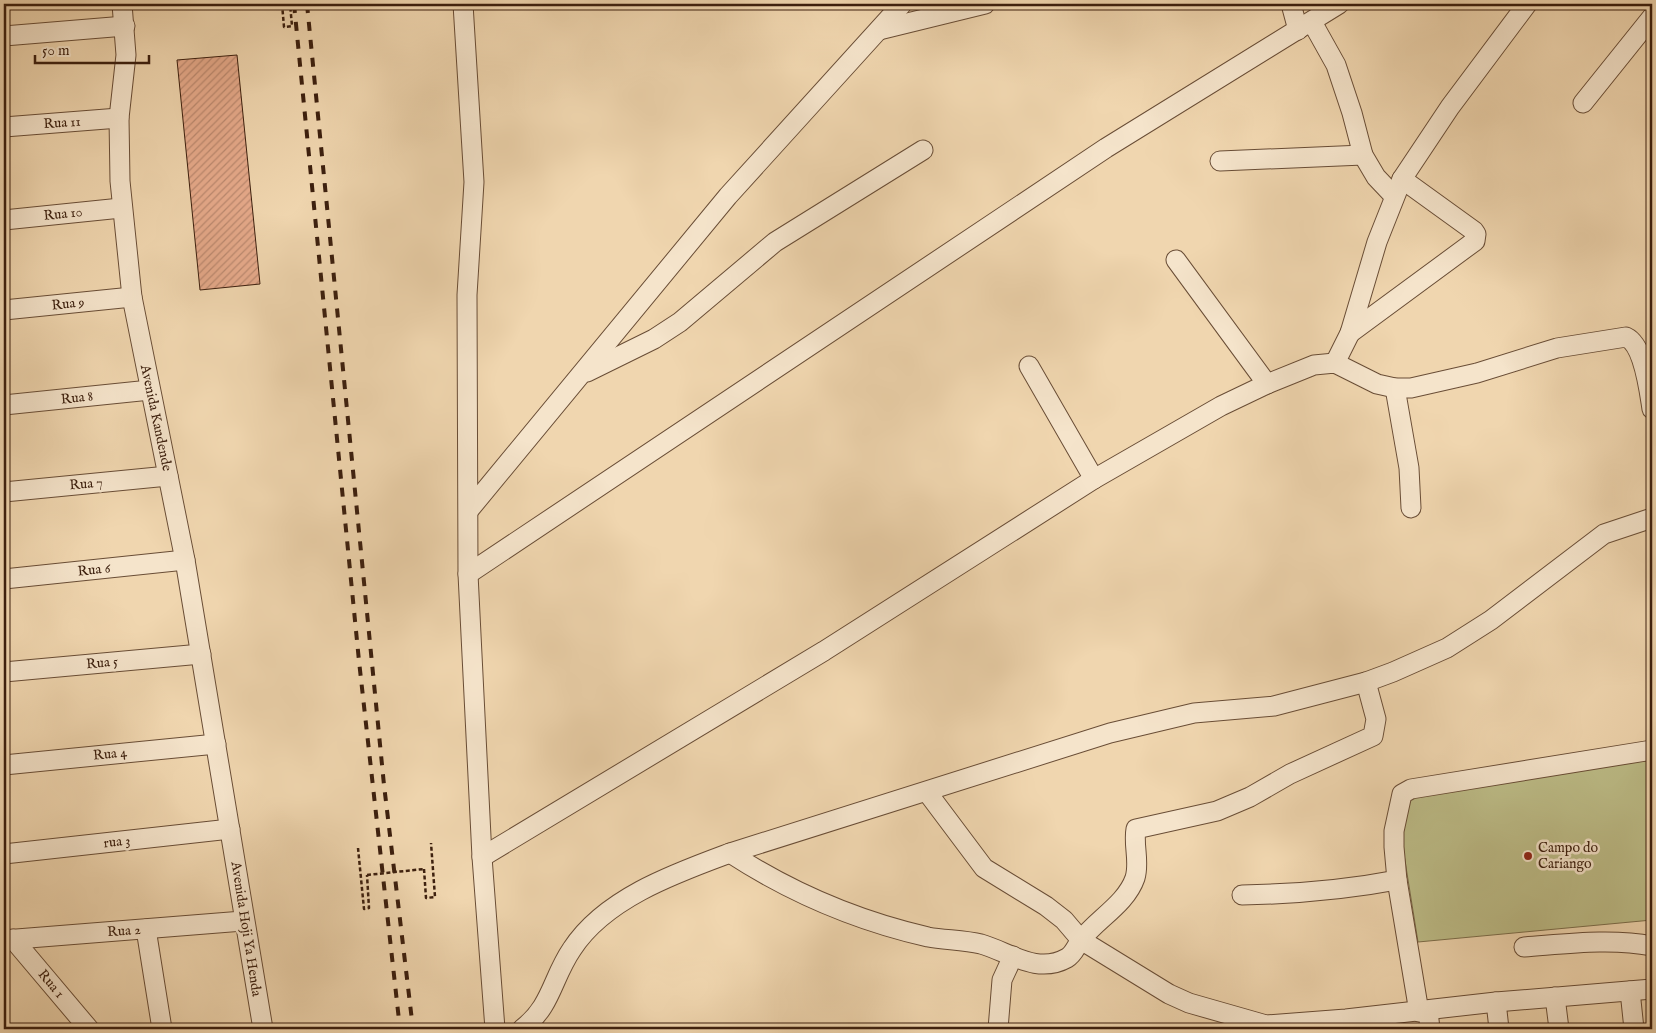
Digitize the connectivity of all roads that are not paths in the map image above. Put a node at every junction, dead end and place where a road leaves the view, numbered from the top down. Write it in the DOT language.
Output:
graph roads {
  1 [pos="122,4"];
  2 [pos="463,4"];
  3 [pos="902,4"];
  4 [pos="985,4"];
  5 [pos="1291,4"];
  6 [pos="1339,4"];
  7 [pos="1527,4"];
  8 [pos="1652,17"];
  9 [pos="125,26"];
  10 [pos="1305,26"];
  11 [pos="879,30"];
  12 [pos="4,36"];
  13 [pos="1583,103"];
  14 [pos="119,118"];
  15 [pos="4,128"];
  16 [pos="923,150"];
  17 [pos="1363,155"];
  18 [pos="1220,161"];
  19 [pos="1398,187"];
  20 [pos="121,208"];
  21 [pos="4,220"];
  22 [pos="1176,260"];
  23 [pos="132,297"];
  24 [pos="4,310"];
  25 [pos="1350,333"];
  26 [pos="1335,363"];
  27 [pos="1029,366"];
  28 [pos="583,374"];
  29 [pos="1267,384"];
  30 [pos="1395,388"];
  31 [pos="150,390"];
  32 [pos="4,405"];
  33 [pos="1652,409"];
  34 [pos="168,476"];
  35 [pos="1094,479"];
  36 [pos="4,492"];
  37 [pos="1411,508"];
  38 [pos="468,510"];
  39 [pos="1652,518"];
  40 [pos="185,560"];
  41 [pos="468,574"];
  42 [pos="4,579"];
  43 [pos="201,654"];
  44 [pos="4,672"];
  45 [pos="1366,682"];
  46 [pos="216,744"];
  47 [pos="1652,750"];
  48 [pos="4,765"];
  49 [pos="927,792"];
  50 [pos="230,829"];
  51 [pos="730,853"];
  52 [pos="4,854"];
  53 [pos="482,857"];
  54 [pos="1397,880"];
  55 [pos="1242,895"];
  56 [pos="243,921"];
  57 [pos="146,929"];
  58 [pos="8,939"];
  59 [pos="1081,940"];
  60 [pos="1652,946"];
  61 [pos="1524,947"];
  62 [pos="1012,956"];
  63 [pos="1652,989"];
  64 [pos="1630,991"];
  65 [pos="1555,997"];
  66 [pos="1496,1002"];
  67 [pos="1426,1018"];
  68 [pos="1347,1024"];
  69 [pos="1266,1027"];
  70 [pos="88,1029"];
  71 [pos="162,1029"];
  72 [pos="263,1029"];
  73 [pos="495,1029"];
  74 [pos="522,1029"];
  75 [pos="998,1029"];
  76 [pos="1499,1029"];
  77 [pos="1559,1029"];
  78 [pos="1634,1029"];
  1 -- 9 [label="street, Avenida Kandende"];
  2 -- 38 [label="street"];
  3 -- 11 [label="street"];
  4 -- 11 [label="street"];
  5 -- 10 [label="street"];
  6 -- 10 [label="street"];
  7 -- 19 [label="street"];
  8 -- 13 [label="street"];
  9 -- 12 [label="street"];
  9 -- 14 [label="street, Avenida Kandende"];
  10 -- 17 [label="street"];
  10 -- 41 [label="street"];
  11 -- 28 [label="street"];
  14 -- 15 [label="street, Rua 11"];
  14 -- 20 [label="street, Avenida Kandende"];
  16 -- 28 [label="street"];
  17 -- 18 [label="street"];
  17 -- 19 [label="street"];
  19 -- 25 [label="street"];
  19 -- 25 [label="street"];
  20 -- 21 [label="street, Rua 10"];
  20 -- 23 [label="street, Avenida Kandende"];
  22 -- 29 [label="street"];
  23 -- 24 [label="street, Rua 9"];
  23 -- 31 [label="street, Avenida Kandende"];
  25 -- 26 [label="street"];
  26 -- 29 [label="street"];
  26 -- 30 [label="street"];
  27 -- 35 [label="street"];
  28 -- 38 [label="street"];
  29 -- 35 [label="street"];
  30 -- 33 [label="street"];
  30 -- 37 [label="street"];
  31 -- 32 [label="street, Rua 8"];
  31 -- 34 [label="street, Avenida Kandende"];
  34 -- 36 [label="street, Rua 7"];
  34 -- 40 [label="street, Avenida Kandende"];
  35 -- 53 [label="street"];
  38 -- 41 [label="street"];
  39 -- 45 [label="street"];
  40 -- 42 [label="street, Rua 6"];
  40 -- 43 [label="street, Avenida Kandende"];
  41 -- 53 [label="street"];
  43 -- 44 [label="street, Rua 5"];
  43 -- 46 [label="street, Avenida Kandende"];
  45 -- 49 [label="street"];
  45 -- 59 [label="street"];
  46 -- 48 [label="street, Rua 4"];
  46 -- 50 [label="street, Avenida Kandende"];
  47 -- 54 [label="street"];
  49 -- 51 [label="street"];
  49 -- 59 [label="street"];
  50 -- 52 [label="street, rua 3"];
  50 -- 56 [label="street, Avenida Hoji Ya Henda"];
  51 -- 62 [label="street"];
  51 -- 74 [label="street"];
  53 -- 73 [label="street"];
  54 -- 55 [label="street"];
  54 -- 67 [label="street"];
  56 -- 57 [label="street, Rua 2"];
  56 -- 72 [label="street, Avenida Hoji Ya Henda"];
  57 -- 58 [label="street, Rua 2"];
  57 -- 71 [label="street"];
  58 -- 70 [label="street, Rua 1"];
  59 -- 62 [label="street"];
  59 -- 69 [label="street"];
  60 -- 61 [label="street"];
  62 -- 75 [label="street"];
  63 -- 64 [label="street"];
  64 -- 65 [label="street"];
  64 -- 78 [label="street"];
  65 -- 66 [label="street"];
  65 -- 77 [label="street"];
  66 -- 67 [label="street"];
  66 -- 76 [label="street"];
  67 -- 68 [label="street"];
  68 -- 69 [label="street"];
}
